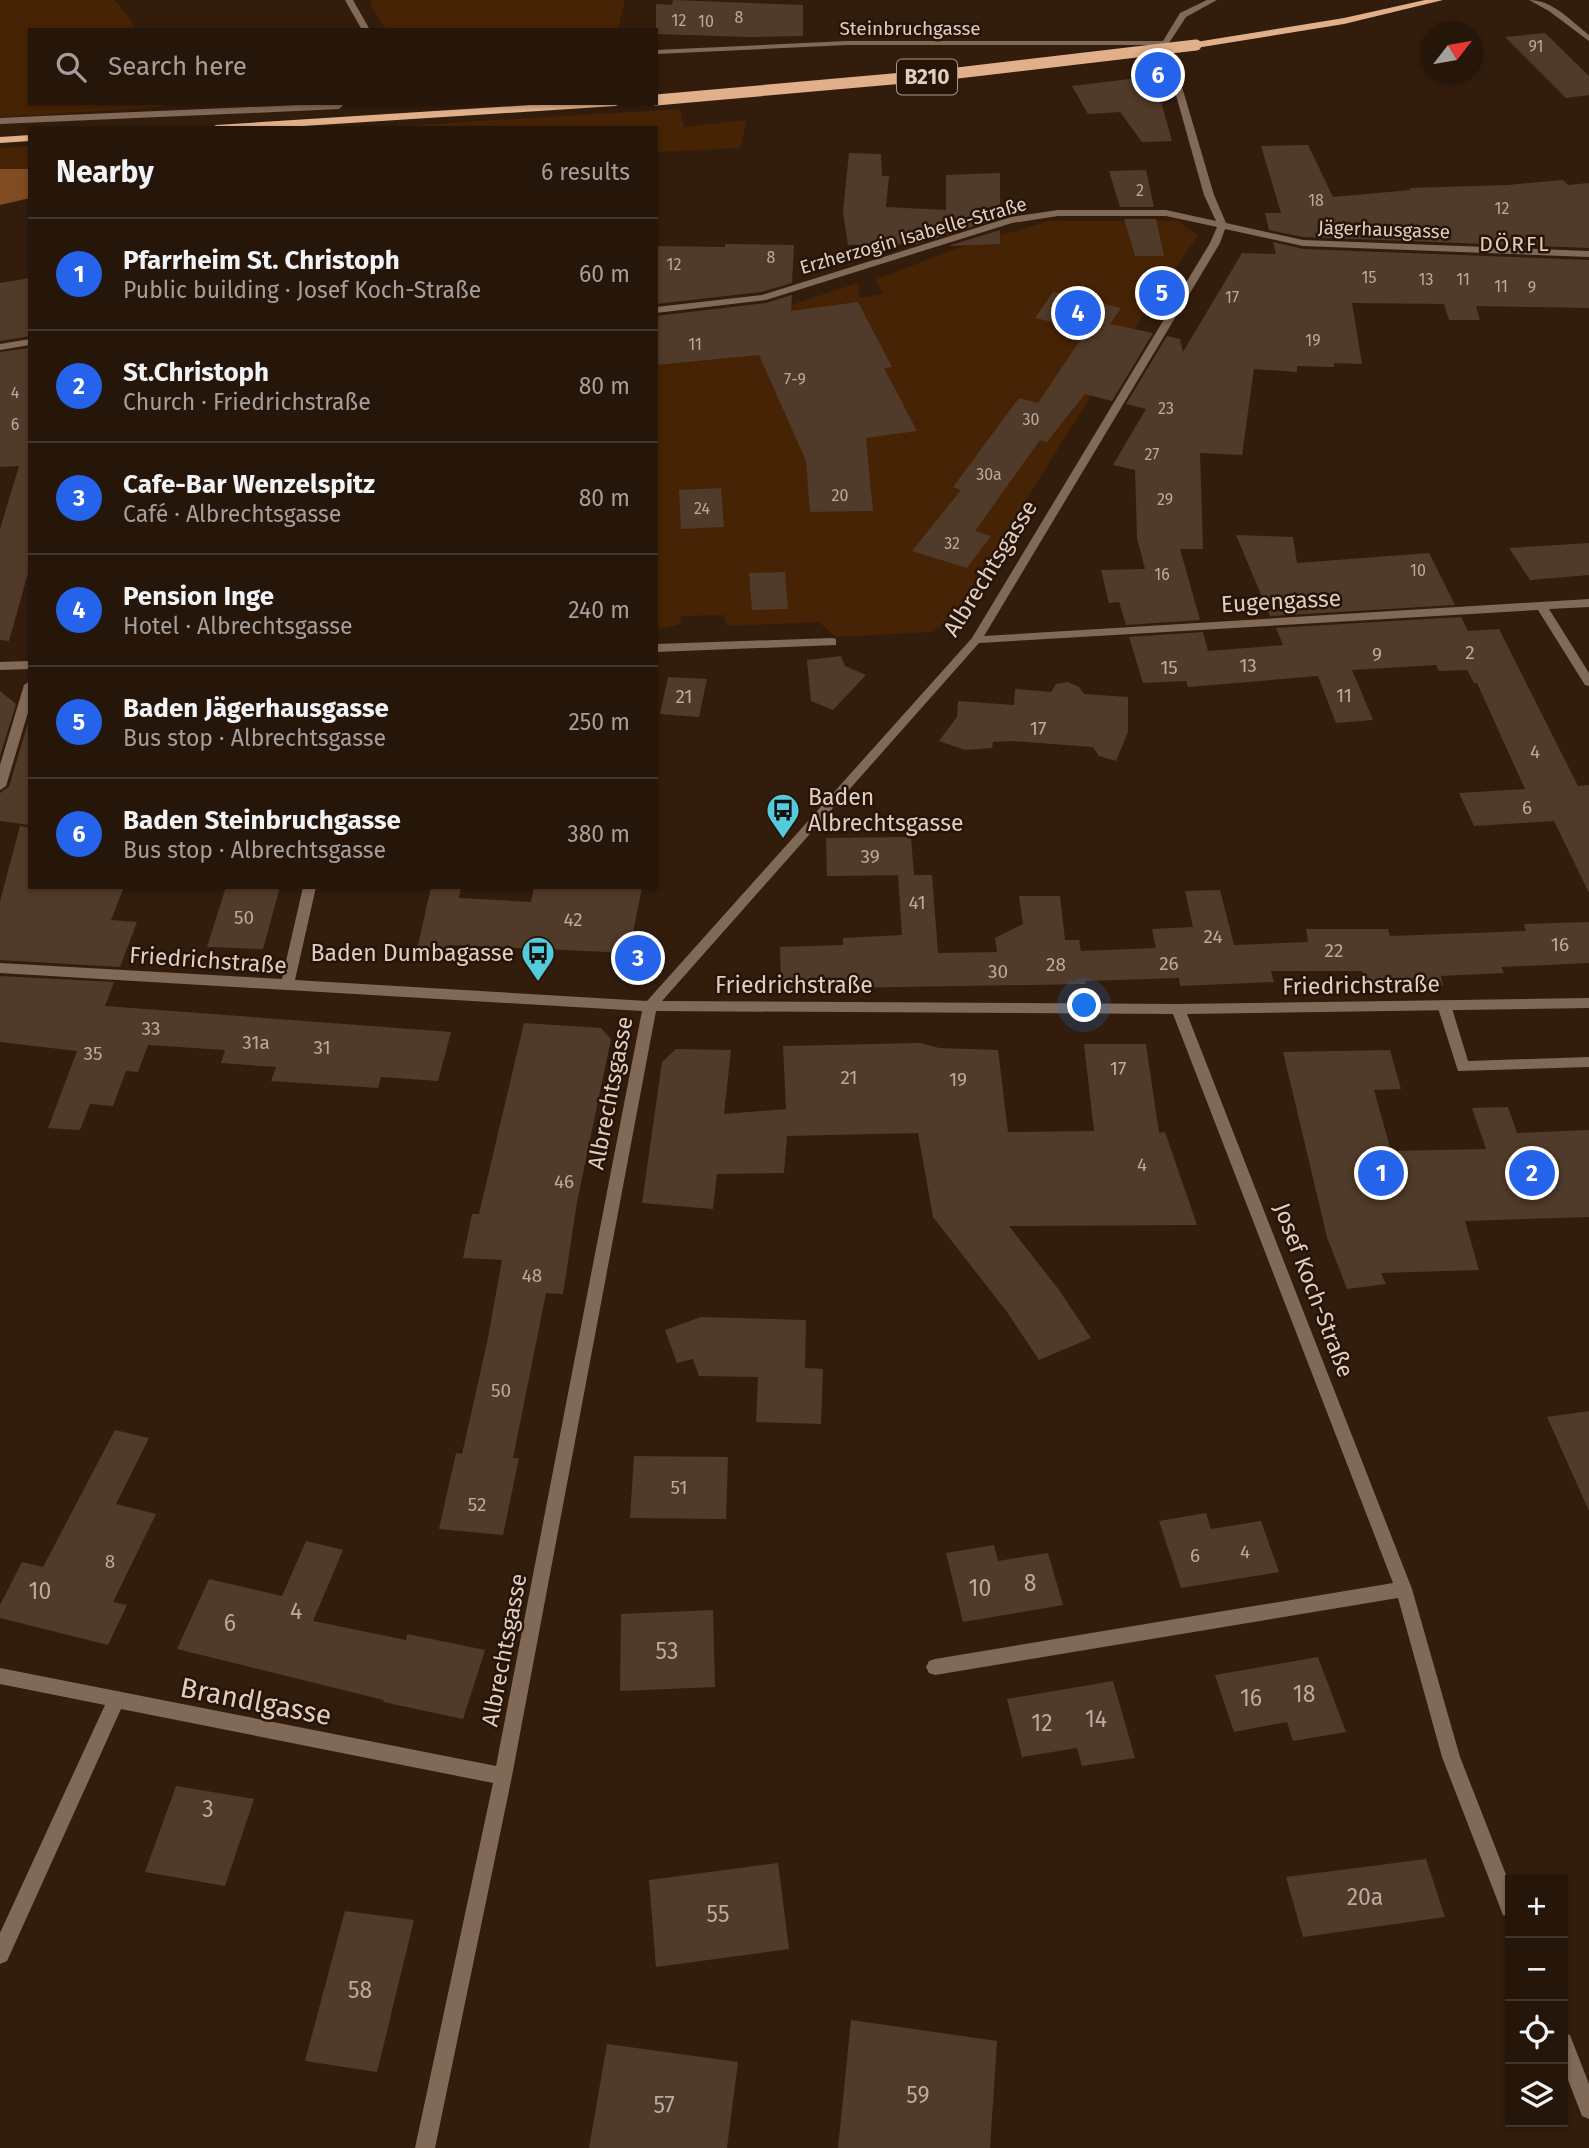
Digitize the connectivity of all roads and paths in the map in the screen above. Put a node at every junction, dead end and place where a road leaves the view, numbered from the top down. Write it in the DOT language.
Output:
graph roads {
  1 [pos="349,0"];
  2 [pos="1213,0"];
  3 [pos="1438,0"];
  4 [pos="1533,0"];
  5 [pos="365,28"];
  6 [pos="1589,39"];
  7 [pos="1165,43"];
  8 [pos="658,52"];
  9 [pos="658,100"];
  10 [pos="340,105"];
  11 [pos="585,105"];
  12 [pos="0,121"];
  13 [pos="248,126"];
  14 [pos="28,138"];
  15 [pos="0,140"];
  16 [pos="1222,225"];
  17 [pos="1589,254"];
  18 [pos="658,310"];
  19 [pos="28,342"];
  20 [pos="0,347"];
  21 [pos="1589,603"];
  22 [pos="1542,607"];
  23 [pos="976,640"];
  24 [pos="832,642"];
  25 [pos="658,648"];
  26 [pos="28,665"];
  27 [pos="0,666"];
  28 [pos="1589,682"];
  29 [pos="28,692"];
  30 [pos="0,786"];
  31 [pos="310,889"];
  32 [pos="0,968"];
  33 [pos="287,986"];
  34 [pos="1589,1003"];
  35 [pos="1444,1005"];
  36 [pos="650,1006"];
  37 [pos="1178,1009"];
  38 [pos="1589,1062"];
  39 [pos="1404,1589"];
  40 [pos="935,1667"];
  41 [pos="0,1676"];
  42 [pos="116,1701"];
  43 [pos="503,1776"];
  44 [pos="1505,1895"];
  45 [pos="0,1954"];
  46 [pos="1568,2055"];
  47 [pos="1589,2109"];
  48 [pos="425,2148"];
  1 -- 5 [label="street"];
  2 -- 7 [label="street"];
  3 -- 9 [label="main road, B210, bridge"];
  4 -- 6 [label="street"];
  7 -- 8 [label="street, Steinbruchgasse"];
  7 -- 16 [label="street"];
  10 -- 12 [label="street"];
  11 -- 13 [label="main road"];
  14 -- 15 [label="main road"];
  16 -- 17 [label="street, Jägerhausgasse"];
  16 -- 18 [label="street, Erzherzogin Isabelle-Straße"];
  16 -- 23 [label="street, Albrechtsgasse"];
  19 -- 20 [label="street"];
  21 -- 22 [label="street, Eugengasse"];
  22 -- 23 [label="street, Eugengasse"];
  22 -- 28 [label="street"];
  23 -- 36 [label="street, Albrechtsgasse"];
  24 -- 25 [label="street"];
  26 -- 27 [label="street"];
  29 -- 30 [label="street"];
  31 -- 33 [label="street"];
  32 -- 33 [label="street, Friedrichstraße"];
  33 -- 36 [label="street, Friedrichstraße"];
  34 -- 35 [label="street, Friedrichstraße"];
  35 -- 37 [label="street, Friedrichstraße"];
  35 -- 38 [label="street"];
  36 -- 37 [label="street, Friedrichstraße"];
  36 -- 43 [label="street, Albrechtsgasse"];
  37 -- 39 [label="street, Josef Koch-Straße"];
  39 -- 40 [label="street"];
  39 -- 44 [label="street, Josef Koch-Straße"];
  41 -- 42 [label="street, Brandlgasse"];
  42 -- 43 [label="street, Brandlgasse"];
  42 -- 45 [label="street"];
  43 -- 48 [label="street, Albrechtsgasse"];
  46 -- 47 [label="street"];
}
